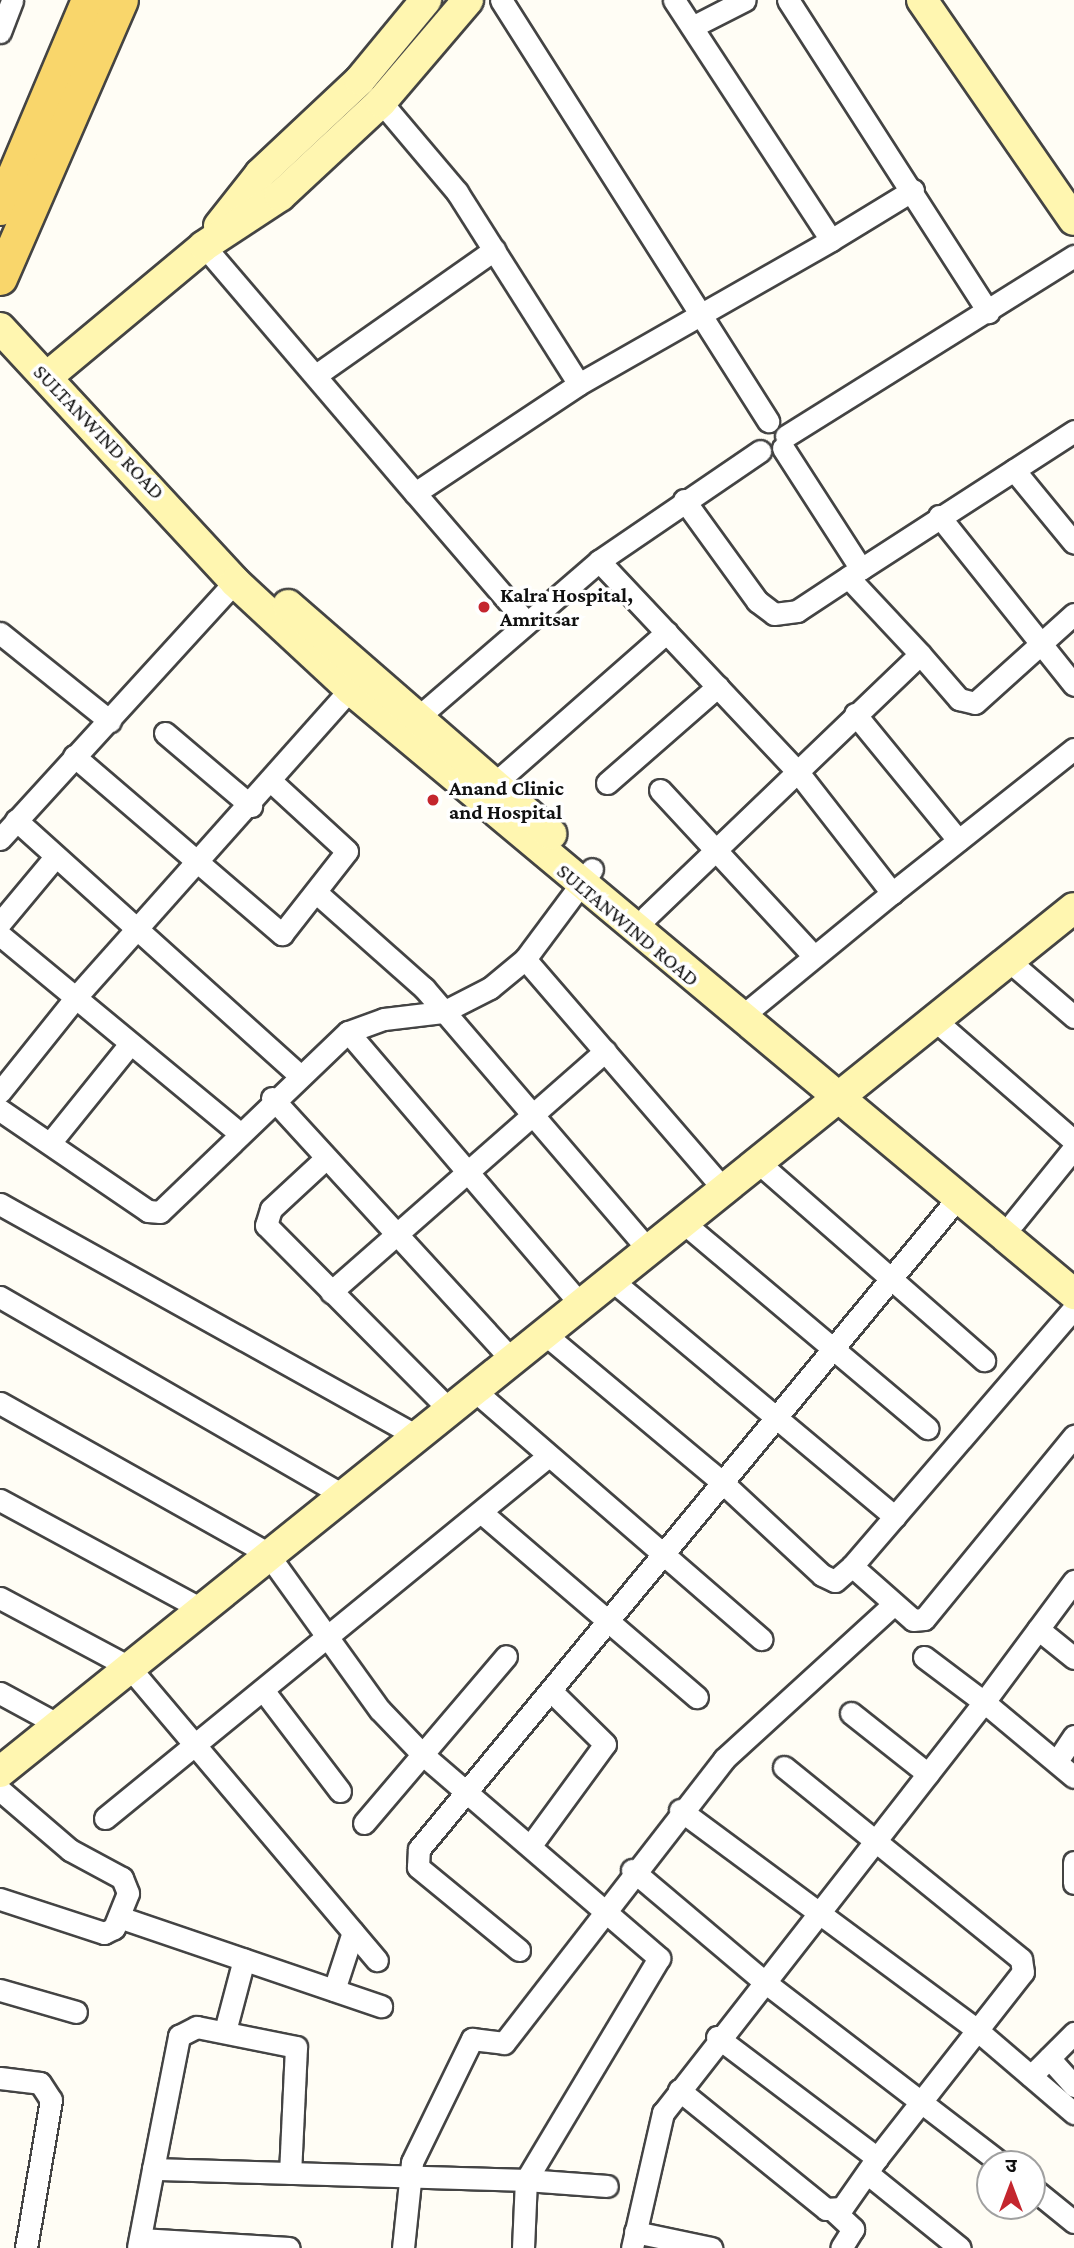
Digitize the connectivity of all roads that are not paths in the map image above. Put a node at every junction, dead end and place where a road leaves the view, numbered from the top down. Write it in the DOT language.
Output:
graph roads {
  1 [pos="12,0"];
  2 [pos="88,0"];
  3 [pos="121,0"];
  4 [pos="426,0"];
  5 [pos="468,0"];
  6 [pos="503,0"];
  7 [pos="674,0"];
  8 [pos="745,0"];
  9 [pos="788,0"];
  10 [pos="922,0"];
  11 [pos="692,27"];
  12 [pos="0,32"];
  13 [pos="381,102"];
  14 [pos="912,190"];
  15 [pos="0,208"];
  16 [pos="1074,220"];
  17 [pos="831,240"];
  18 [pos="204,246"];
  19 [pos="494,250"];
  20 [pos="1074,256"];
  21 [pos="0,278"];
  22 [pos="988,312"];
  23 [pos="699,317"];
  24 [pos="0,328"];
  25 [pos="316,375"];
  26 [pos="47,377"];
  27 [pos="579,384"];
  28 [pos="768,421"];
  29 [pos="1074,431"];
  30 [pos="785,442"];
  31 [pos="760,451"];
  32 [pos="1014,470"];
  33 [pos="415,493"];
  34 [pos="684,500"];
  35 [pos="939,516"];
  36 [pos="199,536"];
  37 [pos="1074,543"];
  38 [pos="599,561"];
  39 [pos="855,573"];
  40 [pos="235,582"];
  41 [pos="1074,614"];
  42 [pos="524,621"];
  43 [pos="667,632"];
  44 [pos="0,633"];
  45 [pos="1041,643"];
  46 [pos="920,654"];
  47 [pos="1074,685"];
  48 [pos="718,686"];
  49 [pos="350,689"];
  50 [pos="855,714"];
  51 [pos="110,721"];
  52 [pos="410,725"];
  53 [pos="164,733"];
  54 [pos="1074,748"];
  55 [pos="74,756"];
  56 [pos="797,771"];
  57 [pos="272,782"];
  58 [pos="607,783"];
  59 [pos="494,784"];
  60 [pos="660,790"];
  61 [pos="251,806"];
  62 [pos="16,820"];
  63 [pos="0,839"];
  64 [pos="958,840"];
  65 [pos="717,849"];
  66 [pos="55,857"];
  67 [pos="197,861"];
  68 [pos="587,877"];
  69 [pos="892,893"];
  70 [pos="318,894"];
  71 [pos="1074,908"];
  72 [pos="647,916"];
  73 [pos="136,932"];
  74 [pos="2,937"];
  75 [pos="813,955"];
  76 [pos="525,959"];
  77 [pos="1009,961"];
  78 [pos="76,997"];
  79 [pos="1069,1005"];
  80 [pos="752,1008"];
  81 [pos="443,1012"];
  82 [pos="936,1021"];
  83 [pos="348,1032"];
  84 [pos="130,1044"];
  85 [pos="605,1051"];
  86 [pos="299,1074"];
  87 [pos="0,1092"];
  88 [pos="845,1097"];
  89 [pos="272,1098"];
  90 [pos="0,1110"];
  91 [pos="532,1116"];
  92 [pos="239,1133"];
  93 [pos="1074,1141"];
  94 [pos="50,1143"];
  95 [pos="1074,1148"];
  96 [pos="326,1158"];
  97 [pos="760,1164"];
  98 [pos="467,1172"];
  99 [pos="726,1192"];
  100 [pos="957,1199"];
  101 [pos="0,1204"];
  102 [pos="1014,1222"];
  103 [pos="685,1224"];
  104 [pos="396,1234"];
  105 [pos="650,1252"];
  106 [pos="1074,1270"];
  107 [pos="891,1279"];
  108 [pos="614,1283"];
  109 [pos="331,1292"];
  110 [pos="1074,1294"];
  111 [pos="0,1297"];
  112 [pos="582,1306"];
  113 [pos="1074,1308"];
  114 [pos="546,1335"];
  115 [pos="835,1347"];
  116 [pos="984,1360"];
  117 [pos="513,1361"];
  118 [pos="475,1391"];
  119 [pos="0,1403"];
  120 [pos="451,1411"];
  121 [pos="777,1417"];
  122 [pos="927,1428"];
  123 [pos="1074,1436"];
  124 [pos="418,1437"];
  125 [pos="547,1457"];
  126 [pos="723,1483"];
  127 [pos="344,1496"];
  128 [pos="0,1500"];
  129 [pos="482,1513"];
  130 [pos="895,1517"];
  131 [pos="267,1553"];
  132 [pos="663,1556"];
  133 [pos="852,1566"];
  134 [pos="1074,1581"];
  135 [pos="0,1598"];
  136 [pos="894,1604"];
  137 [pos="202,1609"];
  138 [pos="611,1619"];
  139 [pos="1038,1629"];
  140 [pos="326,1639"];
  141 [pos="761,1639"];
  142 [pos="506,1656"];
  143 [pos="924,1657"];
  144 [pos="1074,1658"];
  145 [pos="129,1667"];
  146 [pos="262,1690"];
  147 [pos="551,1691"];
  148 [pos="0,1693"];
  149 [pos="697,1697"];
  150 [pos="984,1702"];
  151 [pos="851,1713"];
  152 [pos="57,1724"];
  153 [pos="1074,1736"];
  154 [pos="196,1746"];
  155 [pos="422,1754"];
  156 [pos="1057,1761"];
  157 [pos="785,1767"];
  158 [pos="0,1772"];
  159 [pos="928,1774"];
  160 [pos="1074,1777"];
  161 [pos="0,1790"];
  162 [pos="470,1790"];
  163 [pos="340,1791"];
  164 [pos="680,1810"];
  165 [pos="105,1818"];
  166 [pos="364,1823"];
  167 [pos="874,1841"];
  168 [pos="531,1845"];
  169 [pos="1074,1862"];
  170 [pos="632,1870"];
  171 [pos="1074,1883"];
  172 [pos="0,1899"];
  173 [pos="604,1907"];
  174 [pos="819,1912"];
  175 [pos="120,1917"];
  176 [pos="353,1932"];
  177 [pos="519,1950"];
  178 [pos="244,1959"];
  179 [pos="377,1960"];
  180 [pos="762,1980"];
  181 [pos="0,1990"];
  182 [pos="334,1990"];
  183 [pos="381,2006"];
  184 [pos="76,2012"];
  185 [pos="977,2030"];
  186 [pos="225,2031"];
  187 [pos="1074,2033"];
  188 [pos="717,2038"];
  189 [pos="1049,2058"];
  190 [pos="1031,2076"];
  191 [pos="0,2078"];
  192 [pos="1074,2086"];
  193 [pos="679,2090"];
  194 [pos="922,2099"];
  195 [pos="1074,2113"];
  196 [pos="985,2150"];
  197 [pos="872,2165"];
  198 [pos="153,2169"];
  199 [pos="290,2173"];
  200 [pos="526,2180"];
  201 [pos="408,2181"];
  202 [pos="607,2186"];
  203 [pos="1046,2199"];
  204 [pos="835,2212"];
  205 [pos="1074,2222"];
  206 [pos="634,2240"];
  207 [pos="139,2244"];
  208 [pos="26,2248"];
  209 [pos="289,2248"];
  210 [pos="403,2248"];
  211 [pos="523,2248"];
  212 [pos="711,2248"];
  213 [pos="841,2248"];
  214 [pos="960,2248"];
  1 -- 12 [label="street"];
  2 -- 15 [label="main road"];
  3 -- 21 [label="main road"];
  4 -- 18 [label="main road"];
  5 -- 13 [label="main road"];
  6 -- 23 [label="street"];
  7 -- 11 [label="street"];
  8 -- 11 [label="street"];
  9 -- 14 [label="street"];
  10 -- 16 [label="main road"];
  11 -- 17 [label="street"];
  13 -- 18 [label="main road"];
  13 -- 19 [label="street"];
  14 -- 17 [label="street"];
  14 -- 22 [label="street"];
  17 -- 23 [label="street"];
  18 -- 25 [label="street"];
  18 -- 26 [label="main road"];
  19 -- 25 [label="street"];
  19 -- 27 [label="street"];
  20 -- 22 [label="street"];
  22 -- 30 [label="street"];
  23 -- 27 [label="street"];
  23 -- 28 [label="street"];
  24 -- 26 [label="main road, SULTANWIND ROAD"];
  25 -- 33 [label="street"];
  26 -- 36 [label="main road, SULTANWIND ROAD"];
  27 -- 33 [label="street"];
  28 -- 30 [label="street"];
  28 -- 31 [label="street"];
  29 -- 32 [label="street"];
  30 -- 31 [label="street"];
  30 -- 39 [label="street"];
  31 -- 34 [label="street"];
  32 -- 35 [label="street"];
  32 -- 37 [label="street"];
  33 -- 42 [label="street"];
  34 -- 38 [label="street"];
  34 -- 39 [label="street"];
  35 -- 39 [label="street"];
  35 -- 45 [label="street"];
  36 -- 40 [label="main road, SULTANWIND ROAD"];
  36 -- 52 [label="main road, SULTANWIND ROAD"];
  38 -- 42 [label="street"];
  38 -- 43 [label="street"];
  39 -- 46 [label="street"];
  40 -- 49 [label="main road, SULTANWIND ROAD"];
  40 -- 51 [label="street"];
  41 -- 45 [label="street"];
  42 -- 52 [label="street"];
  43 -- 48 [label="street"];
  43 -- 59 [label="street"];
  44 -- 51 [label="street"];
  45 -- 46 [label="street"];
  45 -- 47 [label="street"];
  46 -- 50 [label="street"];
  48 -- 56 [label="street"];
  48 -- 58 [label="street"];
  49 -- 52 [label="main road, SULTANWIND ROAD"];
  49 -- 57 [label="street"];
  50 -- 56 [label="street"];
  50 -- 64 [label="street"];
  51 -- 55 [label="street"];
  52 -- 59 [label="main road, SULTANWIND ROAD"];
  52 -- 68 [label="main road, SULTANWIND ROAD"];
  53 -- 61 [label="street"];
  54 -- 64 [label="street"];
  55 -- 62 [label="street"];
  55 -- 67 [label="street"];
  56 -- 65 [label="street"];
  56 -- 69 [label="street"];
  57 -- 61 [label="street"];
  57 -- 70 [label="street"];
  59 -- 68 [label="main road, SULTANWIND ROAD"];
  60 -- 65 [label="street"];
  61 -- 67 [label="street"];
  62 -- 63 [label="street"];
  62 -- 66 [label="street"];
  64 -- 69 [label="street"];
  65 -- 72 [label="street"];
  65 -- 75 [label="street"];
  66 -- 73 [label="street"];
  66 -- 74 [label="street"];
  67 -- 70 [label="street"];
  67 -- 73 [label="street"];
  68 -- 72 [label="main road, SULTANWIND ROAD"];
  68 -- 76 [label="street"];
  68 -- 88 [label="main road, SULTANWIND ROAD"];
  69 -- 75 [label="street"];
  70 -- 81 [label="street"];
  71 -- 77 [label="main road"];
  72 -- 80 [label="main road, SULTANWIND ROAD"];
  73 -- 78 [label="street"];
  73 -- 86 [label="street"];
  74 -- 78 [label="street"];
  75 -- 80 [label="street"];
  76 -- 81 [label="street"];
  76 -- 85 [label="street"];
  77 -- 79 [label="street"];
  77 -- 82 [label="main road"];
  78 -- 84 [label="street"];
  78 -- 87 [label="street"];
  80 -- 88 [label="main road, SULTANWIND ROAD"];
  81 -- 83 [label="street"];
  81 -- 91 [label="street"];
  82 -- 88 [label="main road"];
  82 -- 93 [label="street"];
  83 -- 86 [label="street"];
  83 -- 98 [label="street"];
  84 -- 92 [label="street"];
  84 -- 94 [label="street"];
  85 -- 91 [label="street"];
  85 -- 99 [label="street"];
  86 -- 89 [label="street"];
  88 -- 97 [label="main road"];
  88 -- 100 [label="main road, SULTANWIND ROAD"];
  88 -- 102 [label="main road, SULTANWIND ROAD"];
  89 -- 92 [label="street"];
  89 -- 96 [label="street"];
  90 -- 94 [label="street"];
  91 -- 98 [label="street"];
  91 -- 105 [label="street"];
  92 -- 94 [label="street"];
  95 -- 102 [label="street"];
  96 -- 104 [label="street"];
  96 -- 109 [label="street"];
  97 -- 99 [label="main road"];
  97 -- 107 [label="street"];
  98 -- 104 [label="street"];
  98 -- 112 [label="street"];
  99 -- 103 [label="main road"];
  100 -- 107 [label="street"];
  100 -- 110 [label="main road, SULTANWIND ROAD"];
  101 -- 124 [label="street"];
  102 -- 106 [label="main road, SULTANWIND ROAD"];
  103 -- 105 [label="main road"];
  103 -- 115 [label="street"];
  104 -- 109 [label="street"];
  104 -- 117 [label="street"];
  105 -- 108 [label="main road"];
  107 -- 115 [label="street"];
  107 -- 116 [label="street"];
  108 -- 112 [label="main road"];
  108 -- 121 [label="street"];
  109 -- 120 [label="street"];
  111 -- 127 [label="street"];
  112 -- 114 [label="main road"];
  113 -- 130 [label="street"];
  114 -- 117 [label="main road"];
  114 -- 126 [label="street"];
  115 -- 121 [label="street"];
  115 -- 122 [label="street"];
  117 -- 118 [label="main road"];
  118 -- 120 [label="main road"];
  118 -- 125 [label="street"];
  119 -- 131 [label="street"];
  120 -- 124 [label="main road"];
  121 -- 126 [label="street"];
  121 -- 130 [label="street"];
  123 -- 136 [label="street"];
  124 -- 127 [label="main road"];
  125 -- 129 [label="street"];
  125 -- 132 [label="street"];
  126 -- 132 [label="street"];
  126 -- 133 [label="street"];
  127 -- 131 [label="main road"];
  128 -- 137 [label="street"];
  129 -- 138 [label="street"];
  129 -- 140 [label="street"];
  130 -- 133 [label="street"];
  131 -- 137 [label="main road"];
  131 -- 140 [label="street"];
  132 -- 138 [label="street"];
  132 -- 141 [label="street"];
  133 -- 136 [label="street"];
  134 -- 139 [label="street"];
  135 -- 145 [label="street"];
  136 -- 164 [label="street"];
  137 -- 145 [label="main road"];
  138 -- 147 [label="street"];
  138 -- 149 [label="street"];
  139 -- 144 [label="street"];
  139 -- 150 [label="street"];
  140 -- 146 [label="street"];
  140 -- 155 [label="street"];
  142 -- 155 [label="street"];
  143 -- 150 [label="street"];
  145 -- 152 [label="main road"];
  145 -- 154 [label="street"];
  146 -- 154 [label="street"];
  146 -- 163 [label="street"];
  147 -- 162 [label="street"];
  147 -- 168 [label="street"];
  148 -- 152 [label="street"];
  150 -- 156 [label="street"];
  150 -- 159 [label="street"];
  151 -- 159 [label="street"];
  152 -- 158 [label="main road"];
  153 -- 156 [label="street"];
  154 -- 165 [label="street"];
  154 -- 176 [label="street"];
  155 -- 162 [label="street"];
  155 -- 166 [label="street"];
  156 -- 160 [label="street"];
  157 -- 167 [label="street"];
  159 -- 167 [label="street"];
  161 -- 175 [label="street"];
  162 -- 168 [label="street"];
  162 -- 177 [label="street"];
  164 -- 170 [label="street"];
  164 -- 174 [label="street"];
  167 -- 174 [label="street"];
  167 -- 185 [label="street"];
  168 -- 173 [label="street"];
  169 -- 171 [label="street"];
  170 -- 173 [label="street"];
  170 -- 180 [label="street"];
  172 -- 175 [label="street"];
  173 -- 200 [label="street"];
  173 -- 201 [label="street"];
  174 -- 180 [label="street"];
  174 -- 185 [label="street"];
  175 -- 178 [label="street"];
  176 -- 179 [label="street"];
  176 -- 182 [label="street"];
  178 -- 182 [label="street"];
  178 -- 186 [label="street"];
  180 -- 188 [label="street"];
  180 -- 194 [label="street"];
  181 -- 184 [label="street"];
  182 -- 183 [label="street"];
  185 -- 190 [label="street"];
  185 -- 194 [label="street"];
  186 -- 198 [label="street"];
  186 -- 199 [label="street"];
  187 -- 189 [label="street"];
  188 -- 193 [label="street"];
  188 -- 197 [label="street"];
  189 -- 190 [label="street"];
  189 -- 192 [label="street"];
  190 -- 195 [label="street"];
  191 -- 208 [label="street"];
  193 -- 204 [label="street"];
  193 -- 206 [label="street"];
  194 -- 196 [label="street"];
  194 -- 197 [label="street"];
  197 -- 204 [label="street"];
  197 -- 214 [label="street"];
  198 -- 199 [label="street"];
  198 -- 207 [label="street"];
  199 -- 201 [label="street"];
  200 -- 201 [label="street"];
  200 -- 202 [label="street"];
  200 -- 211 [label="street"];
  201 -- 210 [label="street"];
  203 -- 205 [label="street"];
  204 -- 213 [label="street"];
  206 -- 212 [label="street"];
  207 -- 209 [label="street"];
}
